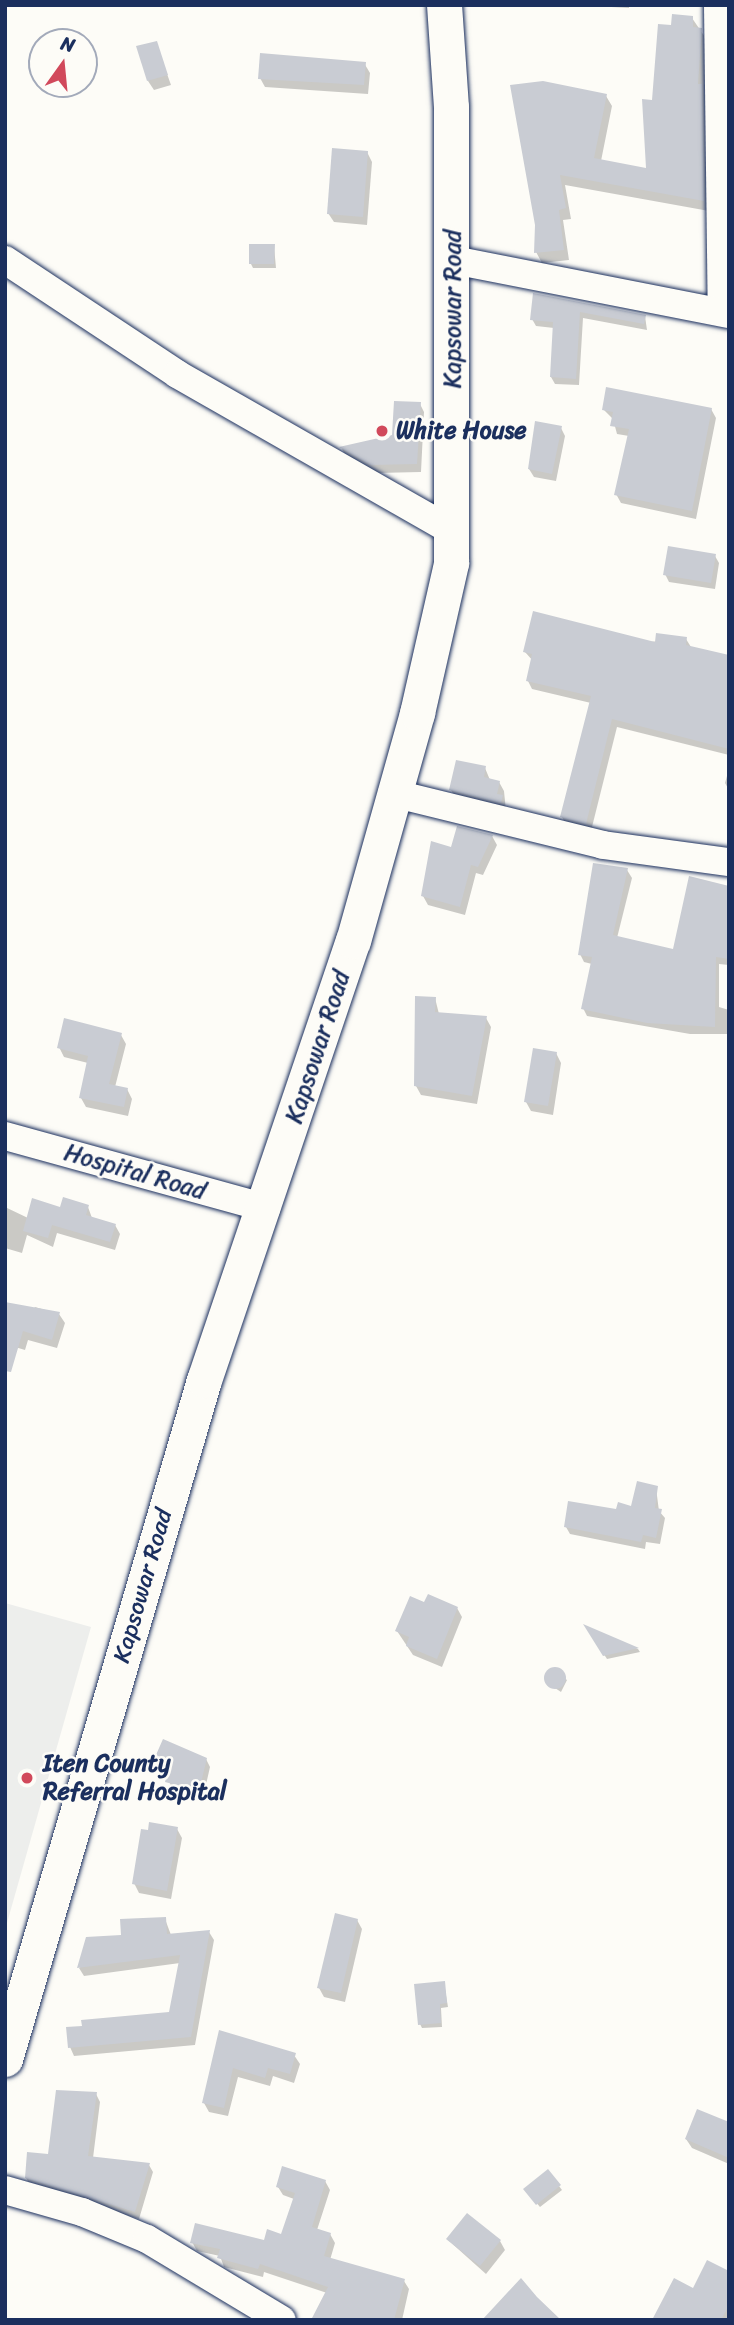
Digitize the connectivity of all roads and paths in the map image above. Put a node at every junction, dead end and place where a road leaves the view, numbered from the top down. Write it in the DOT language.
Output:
graph roads {
  1 [pos="444,5"];
  2 [pos="718,5"];
  3 [pos="5,260"];
  4 [pos="453,260"];
  5 [pos="725,313"];
  6 [pos="454,532"];
  7 [pos="392,793"];
  8 [pos="729,862"];
  9 [pos="5,1136"];
  10 [pos="266,1208"];
  11 [pos="5,2059"];
  12 [pos="5,2190"];
  13 [pos="282,2320"];
  1 -- 4 [label="main road, Kapsowar Road"];
  2 -- 5 [label="street"];
  3 -- 6 [label="street"];
  4 -- 5 [label="street"];
  4 -- 6 [label="main road, Kapsowar Road"];
  6 -- 7 [label="main road, Kapsowar Road"];
  7 -- 8 [label="street"];
  7 -- 10 [label="main road, Kapsowar Road"];
  9 -- 10 [label="street, Hospital Road"];
  10 -- 11 [label="main road, Kapsowar Road"];
  12 -- 13 [label="street"];
}
